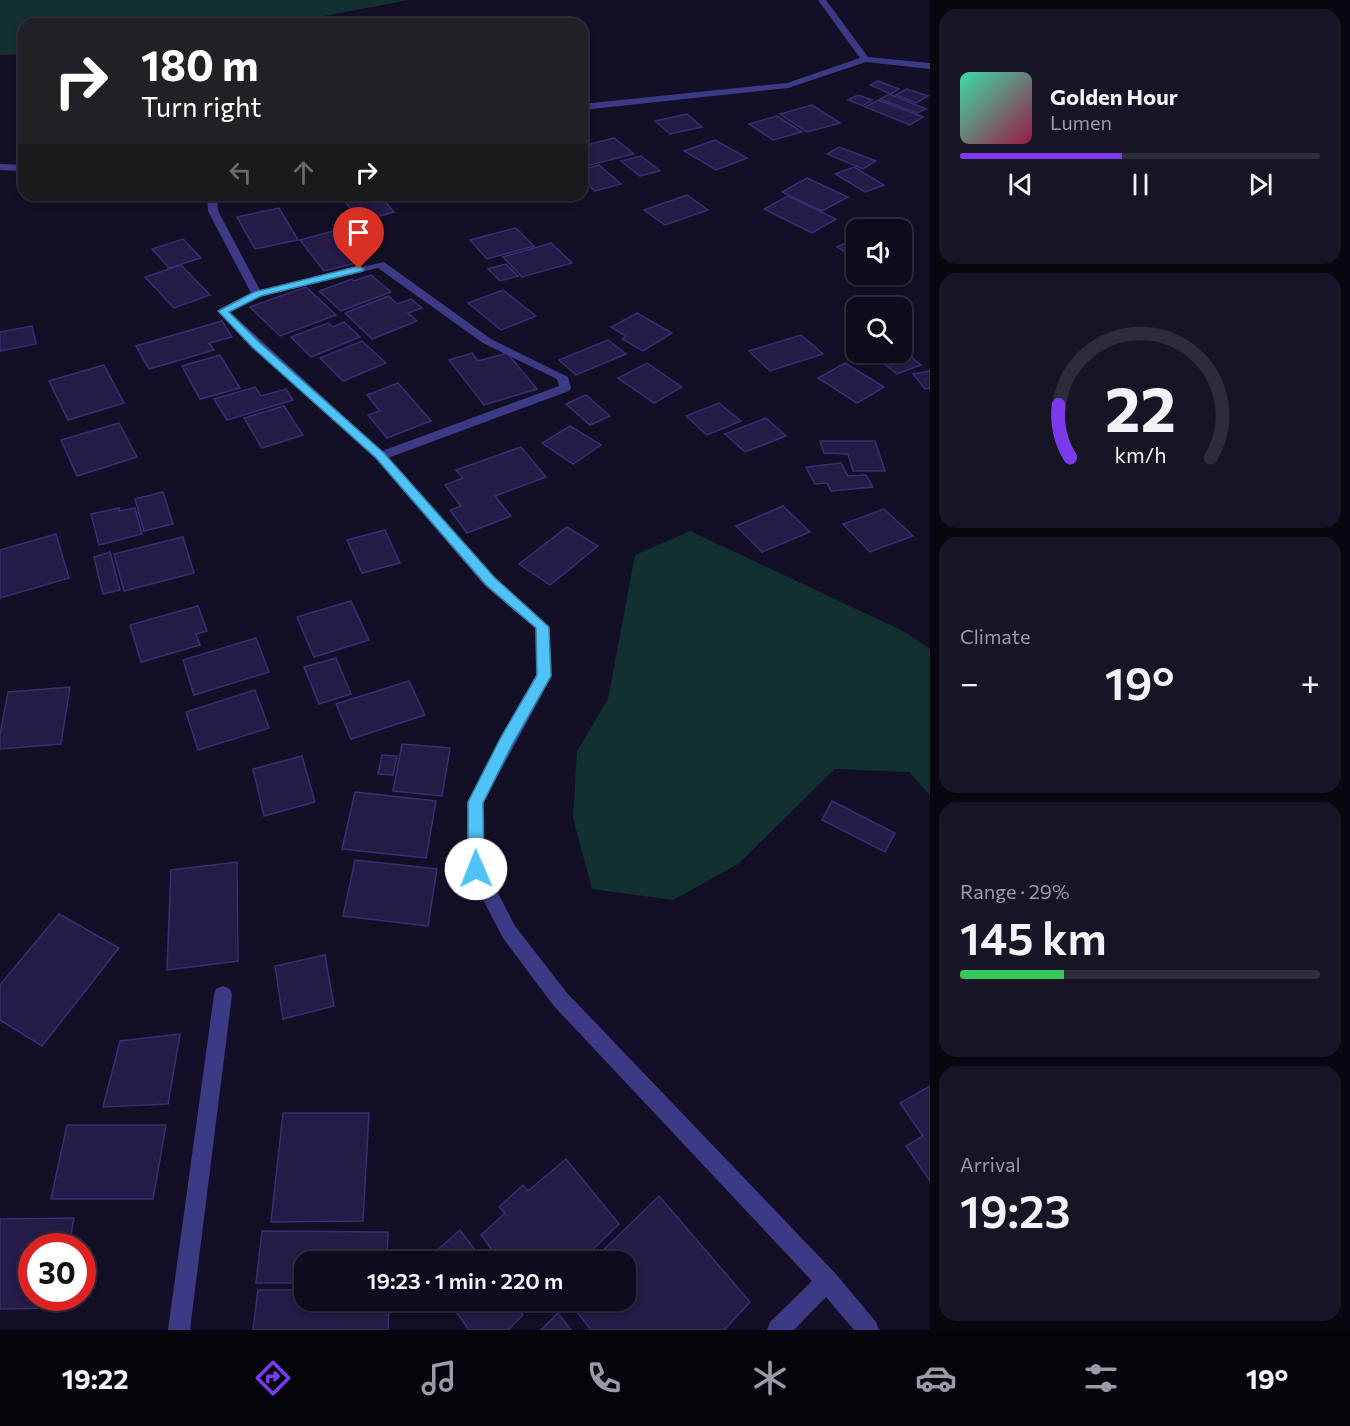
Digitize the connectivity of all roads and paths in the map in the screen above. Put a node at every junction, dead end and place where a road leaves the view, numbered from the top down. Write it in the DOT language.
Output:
graph roads {
  1 [pos="822,0"];
  2 [pos="865,59"];
  3 [pos="930,66"];
  4 [pos="588,106"];
  5 [pos="0,167"];
  6 [pos="18,168"];
  7 [pos="212,201"];
  8 [pos="257,294"];
  9 [pos="380,456"];
  10 [pos="223,994"];
  11 [pos="828,1281"];
  12 [pos="179,1330"];
  13 [pos="778,1330"];
  14 [pos="868,1330"];
  1 -- 2 [label="street"];
  2 -- 3 [label="street"];
  2 -- 4 [label="street"];
  5 -- 6 [label="street"];
  7 -- 8 [label="street"];
  8 -- 9 [label="street"];
  8 -- 9 [label="street"];
  9 -- 11 [label="street"];
  10 -- 12 [label="street"];
  11 -- 13 [label="street"];
  11 -- 14 [label="street"];
}
